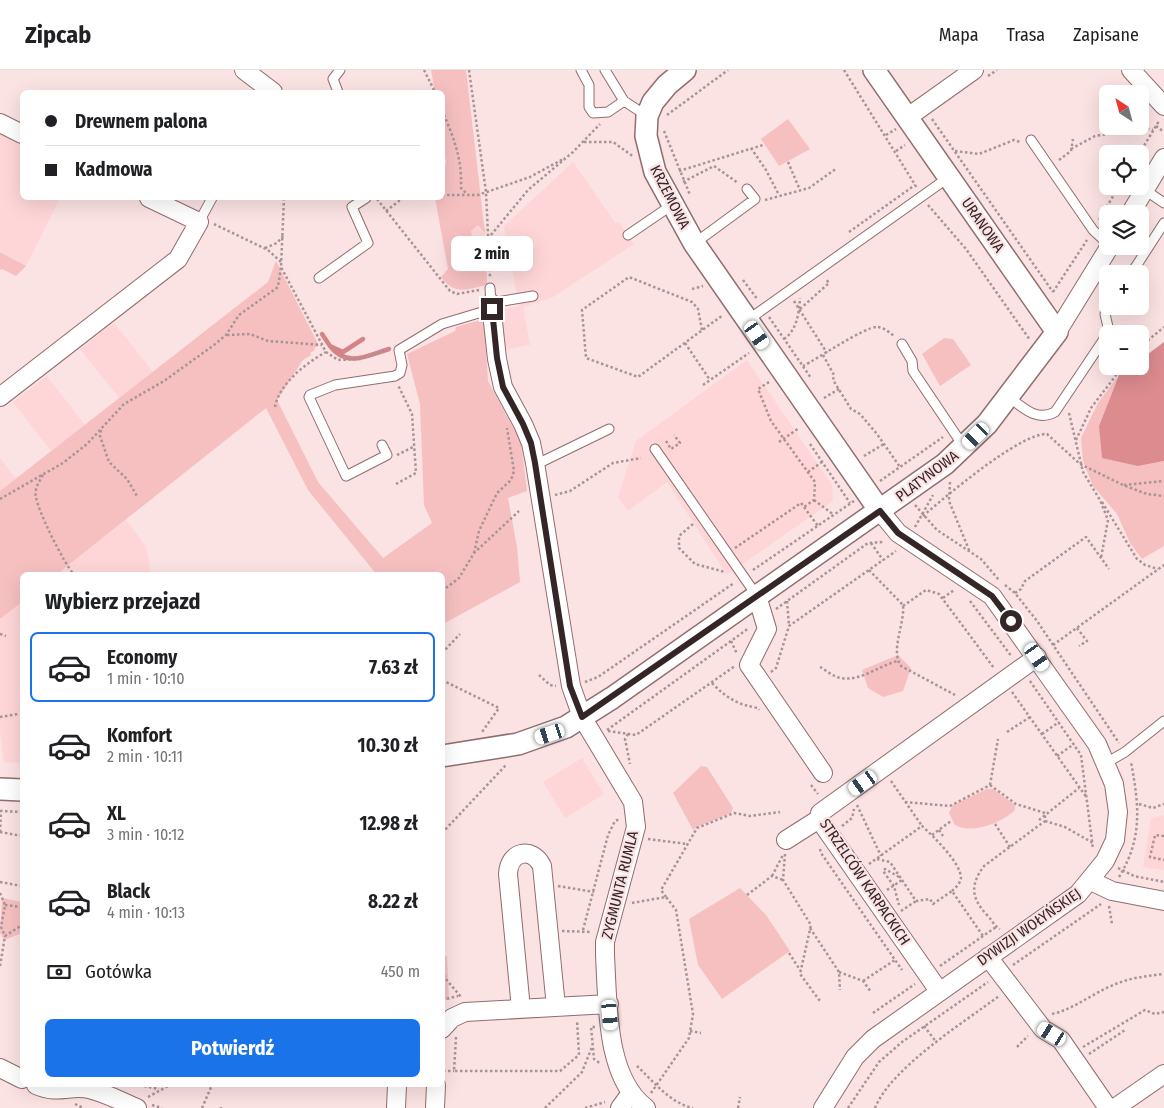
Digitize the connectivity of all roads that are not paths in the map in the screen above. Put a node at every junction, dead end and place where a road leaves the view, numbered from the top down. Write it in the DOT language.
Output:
graph roads {
  1 [pos="244,70"];
  2 [pos="340,70"];
  3 [pos="581,70"];
  4 [pos="605,70"];
  5 [pos="685,70"];
  6 [pos="874,70"];
  7 [pos="974,70"];
  8 [pos="1131,70"];
  9 [pos="267,90"];
  10 [pos="337,90"];
  11 [pos="624,101"];
  12 [pos="1161,114"];
  13 [pos="908,117"];
  14 [pos="658,118"];
  15 [pos="0,123"];
  16 [pos="20,133"];
  17 [pos="1031,140"];
  18 [pos="1164,158"];
  19 [pos="949,177"];
  20 [pos="1149,183"];
  21 [pos="747,189"];
  22 [pos="1149,193"];
  23 [pos="153,200"];
  24 [pos="211,200"];
  25 [pos="363,200"];
  26 [pos="681,201"];
  27 [pos="1164,202"];
  28 [pos="199,222"];
  29 [pos="1164,222"];
  30 [pos="628,235"];
  31 [pos="1099,236"];
  32 [pos="694,243"];
  33 [pos="1103,255"];
  34 [pos="1137,265"];
  35 [pos="319,278"];
  36 [pos="533,296"];
  37 [pos="491,300"];
  38 [pos="755,315"];
  39 [pos="1104,315"];
  40 [pos="1057,332"];
  41 [pos="902,344"];
  42 [pos="0,397"];
  43 [pos="1009,397"];
  44 [pos="609,429"];
  45 [pos="382,445"];
  46 [pos="964,448"];
  47 [pos="655,449"];
  48 [pos="535,465"];
  49 [pos="880,511"];
  50 [pos="757,596"];
  51 [pos="1037,657"];
  52 [pos="582,717"];
  53 [pos="1164,721"];
  54 [pos="445,756"];
  55 [pos="1106,763"];
  56 [pos="816,778"];
  57 [pos="0,789"];
  58 [pos="20,790"];
  59 [pos="823,813"];
  60 [pos="786,840"];
  61 [pos="1091,881"];
  62 [pos="1164,901"];
  63 [pos="988,957"];
  64 [pos="939,991"];
  65 [pos="609,1004"];
  66 [pos="556,1007"];
  67 [pos="521,1009"];
  68 [pos="449,1030"];
  69 [pos="0,1068"];
  70 [pos="1164,1074"];
  71 [pos="20,1078"];
  72 [pos="40,1087"];
  73 [pos="397,1087"];
  74 [pos="436,1087"];
  75 [pos="97,1095"];
  76 [pos="642,1099"];
  77 [pos="143,1103"];
  78 [pos="615,1105"];
  79 [pos="396,1108"];
  80 [pos="435,1108"];
  81 [pos="823,1108"];
  82 [pos="1108,1108"];
  83 [pos="1115,1108"];
  1 -- 9 [label="street"];
  2 -- 10 [label="lane"];
  3 -- 11 [label="lane"];
  4 -- 11 [label="lane"];
  5 -- 14 [label="street, KRZEMOWA"];
  6 -- 13 [label="street, URANOWA"];
  7 -- 13 [label="street"];
  8 -- 12 [label="street"];
  11 -- 14 [label="lane"];
  13 -- 19 [label="street, URANOWA"];
  14 -- 26 [label="street, KRZEMOWA"];
  15 -- 16 [label="street"];
  17 -- 31 [label="lane"];
  18 -- 20 [label="street"];
  19 -- 38 [label="lane"];
  19 -- 40 [label="street, URANOWA"];
  21 -- 32 [label="lane"];
  22 -- 27 [label="lane"];
  23 -- 28 [label="street"];
  24 -- 28 [label="lane"];
  25 -- 35 [label="lane"];
  26 -- 30 [label="lane"];
  26 -- 32 [label="street, KRZEMOWA"];
  28 -- 42 [label="street"];
  29 -- 34 [label="lane"];
  32 -- 38 [label="street, KRZEMOWA"];
  33 -- 40 [label="street, PLATYNOWA"];
  36 -- 37 [label="lane"];
  37 -- 45 [label="lane"];
  37 -- 48 [label="street, ZYGMUNTA RUMLA"];
  38 -- 49 [label="street, KRZEMOWA"];
  39 -- 43 [label="lane"];
  40 -- 43 [label="street, PLATYNOWA"];
  41 -- 46 [label="lane"];
  43 -- 46 [label="street, PLATYNOWA"];
  44 -- 48 [label="lane"];
  46 -- 49 [label="street, PLATYNOWA"];
  47 -- 50 [label="lane"];
  48 -- 52 [label="street, ZYGMUNTA RUMLA"];
  49 -- 50 [label="street, PLATYNOWA"];
  49 -- 51 [label="street, DYWIZJI WOŁYŃSKIEJ"];
  50 -- 52 [label="street, PLATYNOWA"];
  50 -- 56 [label="street"];
  51 -- 55 [label="street, DYWIZJI WOŁYŃSKIEJ"];
  51 -- 59 [label="street, STRZELCÓW KARPACKICH"];
  52 -- 54 [label="street, PLATYNOWA"];
  52 -- 65 [label="street, ZYGMUNTA RUMLA"];
  53 -- 55 [label="lane"];
  55 -- 61 [label="street, DYWIZJI WOŁYŃSKIEJ"];
  57 -- 58 [label="street"];
  59 -- 60 [label="street"];
  59 -- 64 [label="street, STRZELCÓW KARPACKICH"];
  61 -- 62 [label="street"];
  61 -- 63 [label="street, DYWIZJI WOŁYŃSKIEJ"];
  63 -- 64 [label="street, DYWIZJI WOŁYŃSKIEJ"];
  63 -- 82 [label="street"];
  64 -- 81 [label="street, DYWIZJI WOŁYŃSKIEJ"];
  65 -- 66 [label="street"];
  65 -- 76 [label="street, ZYGMUNTA RUMLA"];
  66 -- 67 [label="street"];
  66 -- 67 [label="street"];
  67 -- 68 [label="street"];
  69 -- 71 [label="street"];
  70 -- 83 [label="street"];
  72 -- 75 [label="street"];
  73 -- 79 [label="street"];
  74 -- 80 [label="street"];
  75 -- 77 [label="street"];
  76 -- 78 [label="street"];
}
